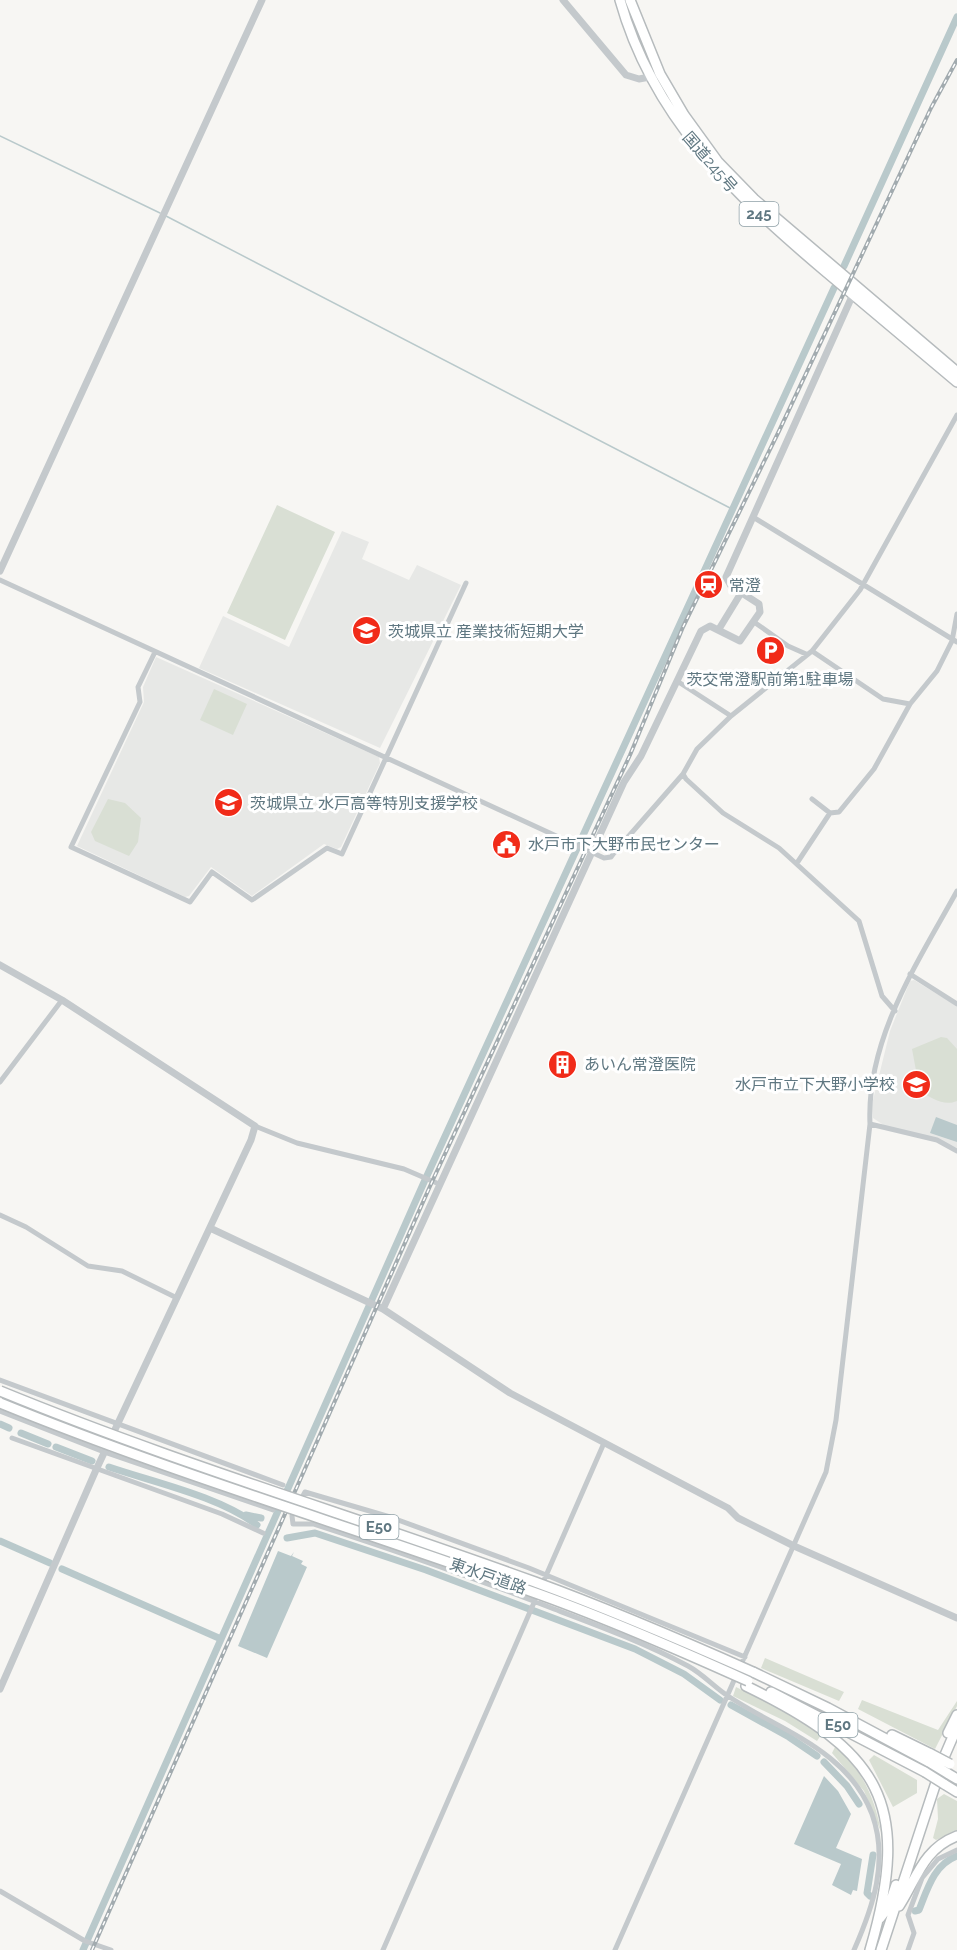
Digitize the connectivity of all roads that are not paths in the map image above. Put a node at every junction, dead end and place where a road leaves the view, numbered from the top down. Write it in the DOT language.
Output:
graph roads {
  1 [pos="262,0"];
  2 [pos="563,0"];
  3 [pos="620,0"];
  4 [pos="630,0"];
  5 [pos="656,76"];
  6 [pos="858,285"];
  7 [pos="852,295"];
  8 [pos="957,372"];
  9 [pos="957,382"];
  10 [pos="957,415"];
  11 [pos="753,517"];
  12 [pos="0,571"];
  13 [pos="0,580"];
  14 [pos="466,583"];
  15 [pos="862,587"];
  16 [pos="741,593"];
  17 [pos="957,614"];
  18 [pos="754,622"];
  19 [pos="719,629"];
  20 [pos="952,642"];
  21 [pos="155,652"];
  22 [pos="809,652"];
  23 [pos="677,681"];
  24 [pos="910,704"];
  25 [pos="731,716"];
  26 [pos="386,757"];
  27 [pos="683,774"];
  28 [pos="812,799"];
  29 [pos="830,813"];
  30 [pos="592,852"];
  31 [pos="797,863"];
  32 [pos="957,891"];
  33 [pos="0,965"];
  34 [pos="910,974"];
  35 [pos="62,1000"];
  36 [pos="957,1004"];
  37 [pos="895,1011"];
  38 [pos="0,1082"];
  39 [pos="870,1125"];
  40 [pos="255,1126"];
  41 [pos="957,1151"];
  42 [pos="439,1184"];
  43 [pos="0,1215"];
  44 [pos="210,1228"];
  45 [pos="177,1298"];
  46 [pos="383,1309"];
  47 [pos="0,1380"];
  48 [pos="0,1391"];
  49 [pos="0,1403"];
  50 [pos="0,1411"];
  51 [pos="117,1425"];
  52 [pos="12,1438"];
  53 [pos="604,1443"];
  54 [pos="104,1452"];
  55 [pos="96,1470"];
  56 [pos="284,1485"];
  57 [pos="273,1510"];
  58 [pos="263,1533"];
  59 [pos="794,1546"];
  60 [pos="547,1575"];
  61 [pos="533,1606"];
  62 [pos="957,1618"];
  63 [pos="745,1657"];
  64 [pos="3,1676"];
  65 [pos="747,1684"];
  66 [pos="0,1689"];
  67 [pos="728,1696"];
  68 [pos="957,1715"];
  69 [pos="957,1727"];
  70 [pos="952,1768"];
  71 [pos="957,1779"];
  72 [pos="957,1792"];
  73 [pos="957,1836"];
  74 [pos="957,1850"];
  75 [pos="0,1891"];
  76 [pos="896,1911"];
  77 [pos="879,1920"];
  78 [pos="111,1950"];
  79 [pos="382,1950"];
  80 [pos="615,1950"];
  81 [pos="854,1950"];
  82 [pos="870,1950"];
  83 [pos="881,1950"];
  84 [pos="908,1950"];
  1 -- 12 [label="street"];
  2 -- 5 [label="street"];
  3 -- 5 [label="highway, 国道245号 / 245"];
  4 -- 5 [label="highway, 国道245号 / 245"];
  5 -- 6 [label="highway, 国道245号 / 245"];
  5 -- 7 [label="highway, 国道245号 / 245"];
  6 -- 7 [label="street"];
  6 -- 8 [label="highway, 国道245号 / 245"];
  7 -- 9 [label="highway, 国道245号 / 245"];
  7 -- 11 [label="street"];
  10 -- 15 [label="street"];
  11 -- 15 [label="street"];
  11 -- 16 [label="street"];
  13 -- 21 [label="street"];
  14 -- 26 [label="street"];
  15 -- 20 [label="street"];
  15 -- 22 [label="street"];
  16 -- 18 [label="street"];
  16 -- 19 [label="street"];
  17 -- 20 [label="street"];
  18 -- 19 [label="street"];
  18 -- 22 [label="street"];
  19 -- 23 [label="street"];
  20 -- 24 [label="street"];
  21 -- 26 [label="street"];
  21 -- 26 [label="street"];
  22 -- 24 [label="street"];
  22 -- 25 [label="street"];
  23 -- 25 [label="street"];
  23 -- 30 [label="street"];
  24 -- 29 [label="street"];
  25 -- 27 [label="street"];
  26 -- 30 [label="street"];
  27 -- 30 [label="street"];
  27 -- 31 [label="street"];
  28 -- 29 [label="street"];
  29 -- 31 [label="street"];
  30 -- 42 [label="street"];
  31 -- 37 [label="street"];
  32 -- 34 [label="street"];
  33 -- 35 [label="street"];
  34 -- 36 [label="street"];
  34 -- 37 [label="street"];
  35 -- 38 [label="street"];
  35 -- 40 [label="street"];
  37 -- 39 [label="street"];
  39 -- 41 [label="street"];
  39 -- 59 [label="street"];
  40 -- 42 [label="street"];
  40 -- 44 [label="street"];
  42 -- 46 [label="street"];
  43 -- 45 [label="street"];
  44 -- 45 [label="street"];
  44 -- 46 [label="street"];
  45 -- 51 [label="street"];
  46 -- 53 [label="street"];
  47 -- 51 [label="street"];
  48 -- 70 [label="highway, 東水戸道路 / E50, bridge"];
  49 -- 65 [label="highway, 東水戸道路 / E50, bridge"];
  50 -- 54 [label="street"];
  51 -- 54 [label="street"];
  51 -- 56 [label="street"];
  52 -- 55 [label="street"];
  53 -- 59 [label="street"];
  53 -- 60 [label="street"];
  54 -- 55 [label="street"];
  54 -- 57 [label="street"];
  55 -- 58 [label="street"];
  55 -- 64 [label="street"];
  59 -- 62 [label="street"];
  59 -- 63 [label="street"];
  60 -- 61 [label="street"];
  60 -- 61 [label="street"];
  60 -- 63 [label="street"];
  61 -- 67 [label="street"];
  61 -- 79 [label="street"];
  63 -- 67 [label="street"];
  64 -- 66 [label="street"];
  65 -- 72 [label="highway, E50, bridge"];
  65 -- 77 [label="highway"];
  67 -- 80 [label="street"];
  67 -- 81 [label="street"];
  68 -- 77 [label="highway"];
  69 -- 76 [label="highway"];
  70 -- 71 [label="highway"];
  73 -- 76 [label="highway"];
  74 -- 84 [label="street"];
  75 -- 78 [label="street"];
  76 -- 83 [label="highway"];
  77 -- 82 [label="highway"];
}
